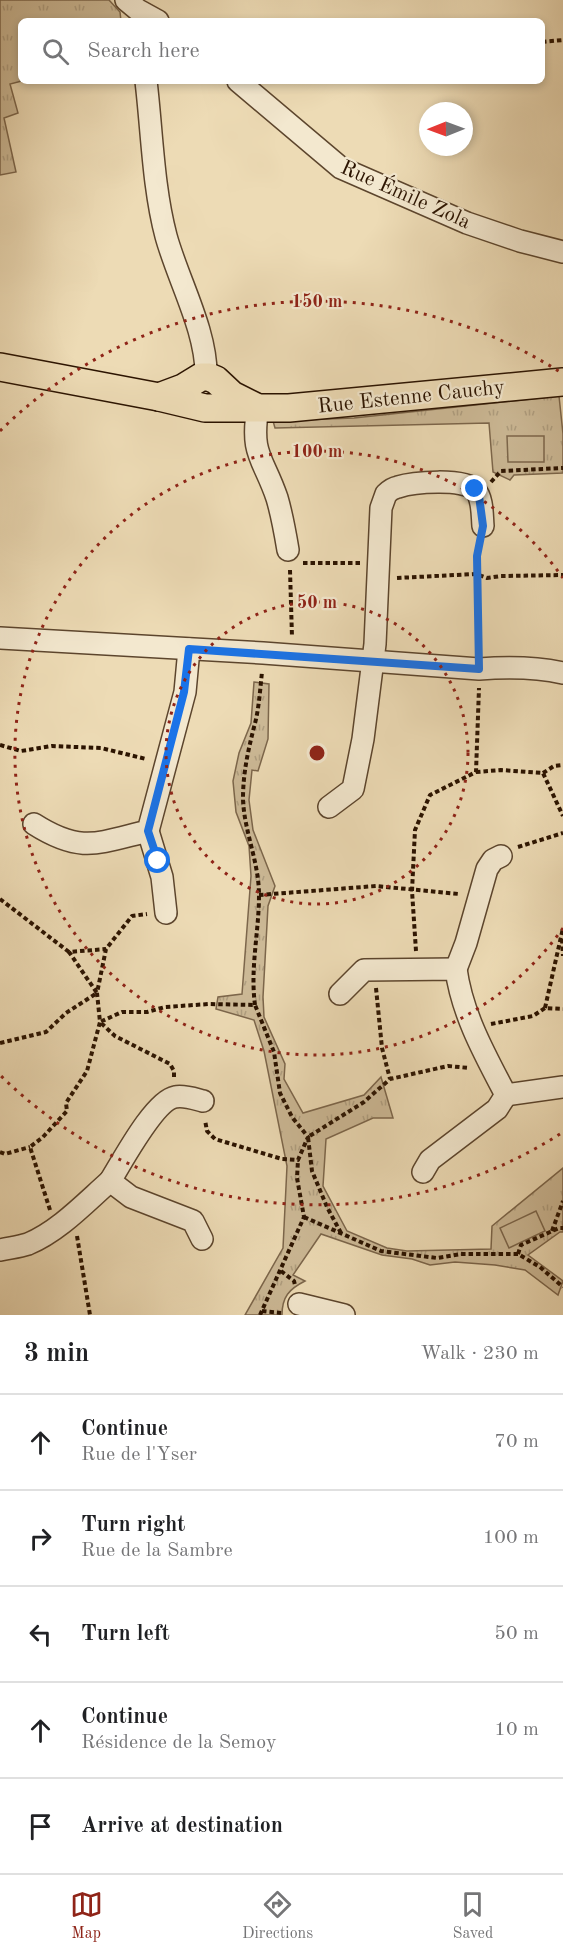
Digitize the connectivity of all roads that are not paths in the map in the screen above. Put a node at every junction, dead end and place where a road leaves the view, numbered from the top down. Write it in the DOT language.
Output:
graph roads {
  1 [pos="138,6"];
  2 [pos="154,18"];
  3 [pos="146,84"];
  4 [pos="242,84"];
  5 [pos="563,252"];
  6 [pos="0,367"];
  7 [pos="563,381"];
  8 [pos="206,391"];
  9 [pos="258,407"];
  10 [pos="483,526"];
  11 [pos="289,556"];
  12 [pos="0,638"];
  13 [pos="189,649"];
  14 [pos="373,662"];
  15 [pos="563,673"];
  16 [pos="329,807"];
  17 [pos="34,824"];
  18 [pos="148,831"];
  19 [pos="501,856"];
  20 [pos="166,913"];
  21 [pos="456,969"];
  22 [pos="340,994"];
  23 [pos="563,1087"];
  24 [pos="506,1095"];
  25 [pos="193,1099"];
  26 [pos="423,1172"];
  27 [pos="110,1181"];
  28 [pos="202,1239"];
  29 [pos="0,1250"];
  30 [pos="299,1305"];
  31 [pos="344,1315"];
  1 -- 2 [label="street"];
  3 -- 8 [label="street"];
  4 -- 5 [label="street, Rue Émile Zola"];
  6 -- 8 [label="main road, Rue Estenne Cauchy"];
  7 -- 9 [label="main road, Rue Estenne Cauchy"];
  8 -- 9 [label="main road, Rue Estenne Cauchy"];
  9 -- 11 [label="street"];
  10 -- 14 [label="street"];
  12 -- 13 [label="street"];
  13 -- 14 [label="street"];
  13 -- 18 [label="street"];
  14 -- 15 [label="street"];
  14 -- 16 [label="street"];
  17 -- 18 [label="street"];
  18 -- 20 [label="street"];
  19 -- 21 [label="street"];
  21 -- 22 [label="street"];
  21 -- 24 [label="street"];
  23 -- 24 [label="street"];
  24 -- 26 [label="street"];
  25 -- 27 [label="street"];
  27 -- 28 [label="street"];
  27 -- 29 [label="street"];
  30 -- 31 [label="street"];
}
